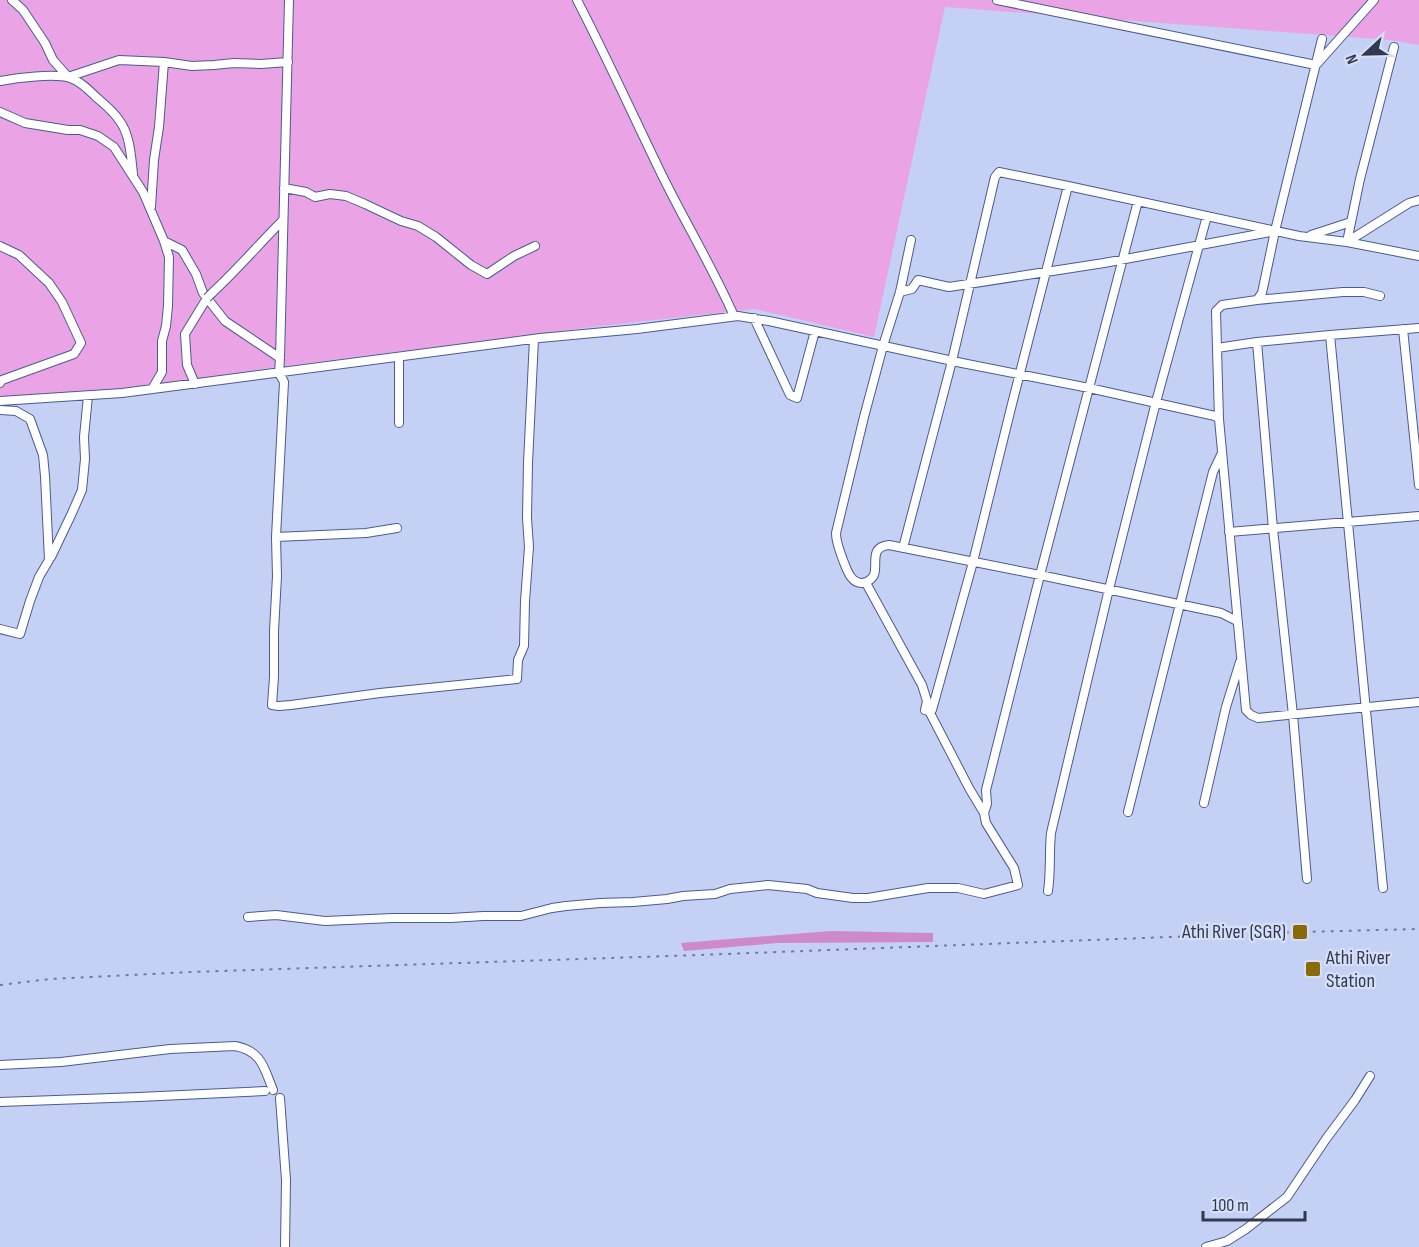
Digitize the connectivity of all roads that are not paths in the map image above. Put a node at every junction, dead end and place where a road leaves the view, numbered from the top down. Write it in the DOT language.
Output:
graph roads {
  1 [pos="12,0"];
  2 [pos="289,0"];
  3 [pos="577,0"];
  4 [pos="997,0"];
  5 [pos="1374,0"];
  6 [pos="1322,39"];
  7 [pos="1394,47"];
  8 [pos="164,62"];
  9 [pos="288,62"];
  10 [pos="1316,65"];
  11 [pos="68,77"];
  12 [pos="0,81"];
  13 [pos="0,112"];
  14 [pos="133,176"];
  15 [pos="1068,186"];
  16 [pos="284,189"];
  17 [pos="1419,200"];
  18 [pos="1138,201"];
  19 [pos="151,210"];
  20 [pos="1207,216"];
  21 [pos="283,220"];
  22 [pos="1351,222"];
  23 [pos="1275,231"];
  24 [pos="1308,236"];
  25 [pos="911,240"];
  26 [pos="164,241"];
  27 [pos="1347,242"];
  28 [pos="1199,245"];
  29 [pos="0,246"];
  30 [pos="535,246"];
  31 [pos="1419,256"];
  32 [pos="1123,260"];
  33 [pos="1046,272"];
  34 [pos="970,284"];
  35 [pos="900,292"];
  36 [pos="1380,296"];
  37 [pos="1257,300"];
  38 [pos="734,316"];
  39 [pos="754,318"];
  40 [pos="1419,328"];
  41 [pos="1403,329"];
  42 [pos="815,331"];
  43 [pos="1330,335"];
  44 [pos="534,339"];
  45 [pos="1257,342"];
  46 [pos="883,346"];
  47 [pos="1217,348"];
  48 [pos="399,357"];
  49 [pos="280,358"];
  50 [pos="952,361"];
  51 [pos="279,373"];
  52 [pos="1020,374"];
  53 [pos="0,383"];
  54 [pos="195,384"];
  55 [pos="1089,388"];
  56 [pos="152,389"];
  57 [pos="88,396"];
  58 [pos="0,401"];
  59 [pos="1156,402"];
  60 [pos="0,410"];
  61 [pos="1219,419"];
  62 [pos="399,423"];
  63 [pos="1223,450"];
  64 [pos="1419,485"];
  65 [pos="1419,516"];
  66 [pos="1349,522"];
  67 [pos="397,528"];
  68 [pos="1273,529"];
  69 [pos="1229,532"];
  70 [pos="276,537"];
  71 [pos="903,548"];
  72 [pos="49,560"];
  73 [pos="973,562"];
  74 [pos="1040,575"];
  75 [pos="866,583"];
  76 [pos="1109,589"];
  77 [pos="1179,604"];
  78 [pos="1237,621"];
  79 [pos="0,629"];
  80 [pos="1241,658"];
  81 [pos="1419,702"];
  82 [pos="1366,708"];
  83 [pos="930,711"];
  84 [pos="1293,715"];
  85 [pos="1204,803"];
  86 [pos="1128,812"];
  87 [pos="984,813"];
  88 [pos="1307,879"];
  89 [pos="1383,888"];
  90 [pos="1048,891"];
  91 [pos="248,917"];
  92 [pos="0,1065"];
  93 [pos="1370,1076"];
  94 [pos="280,1098"];
  95 [pos="0,1102"];
  96 [pos="285,1247"];
  97 [pos="1206,1247"];
  1 -- 11 [label="street"];
  2 -- 9 [label="street"];
  3 -- 38 [label="street"];
  4 -- 10 [label="street"];
  5 -- 10 [label="street"];
  6 -- 10 [label="street"];
  7 -- 22 [label="street"];
  8 -- 9 [label="street"];
  8 -- 11 [label="street"];
  8 -- 19 [label="street"];
  9 -- 16 [label="street"];
  10 -- 23 [label="street"];
  11 -- 12 [label="street"];
  11 -- 14 [label="street"];
  13 -- 14 [label="street"];
  14 -- 19 [label="street"];
  15 -- 18 [label="street"];
  15 -- 33 [label="street"];
  15 -- 34 [label="street"];
  16 -- 21 [label="street"];
  16 -- 30 [label="street"];
  17 -- 27 [label="street"];
  18 -- 20 [label="street"];
  18 -- 32 [label="street"];
  19 -- 26 [label="street"];
  20 -- 23 [label="street"];
  20 -- 28 [label="street"];
  21 -- 49 [label="street"];
  21 -- 54 [label="street"];
  22 -- 24 [label="street"];
  22 -- 27 [label="street"];
  23 -- 24 [label="street"];
  23 -- 28 [label="street"];
  23 -- 37 [label="street"];
  24 -- 27 [label="street"];
  25 -- 35 [label="street"];
  26 -- 49 [label="street"];
  26 -- 56 [label="street"];
  27 -- 31 [label="street"];
  28 -- 32 [label="street"];
  28 -- 59 [label="street"];
  29 -- 53 [label="street"];
  32 -- 33 [label="street"];
  32 -- 55 [label="street"];
  33 -- 34 [label="street"];
  33 -- 52 [label="street"];
  34 -- 35 [label="street"];
  34 -- 50 [label="street"];
  35 -- 46 [label="street"];
  36 -- 37 [label="street"];
  37 -- 47 [label="street"];
  38 -- 39 [label="street"];
  38 -- 44 [label="street"];
  39 -- 42 [label="street"];
  39 -- 42 [label="street"];
  40 -- 41 [label="street"];
  41 -- 43 [label="street"];
  41 -- 64 [label="street"];
  42 -- 46 [label="street"];
  43 -- 45 [label="street"];
  43 -- 66 [label="street"];
  44 -- 48 [label="street"];
  44 -- 70 [label="street"];
  45 -- 47 [label="street"];
  45 -- 68 [label="street"];
  46 -- 50 [label="street"];
  46 -- 75 [label="street"];
  47 -- 61 [label="street"];
  48 -- 51 [label="street"];
  48 -- 62 [label="street"];
  49 -- 51 [label="street"];
  50 -- 52 [label="street"];
  50 -- 71 [label="street"];
  51 -- 54 [label="street"];
  51 -- 70 [label="street"];
  52 -- 55 [label="street"];
  52 -- 73 [label="street"];
  54 -- 56 [label="street"];
  55 -- 59 [label="street"];
  55 -- 74 [label="street"];
  56 -- 57 [label="street"];
  57 -- 58 [label="street"];
  57 -- 72 [label="street"];
  59 -- 61 [label="street"];
  59 -- 76 [label="street"];
  60 -- 72 [label="street"];
  61 -- 63 [label="street"];
  63 -- 69 [label="street"];
  63 -- 77 [label="street"];
  65 -- 66 [label="street"];
  66 -- 68 [label="street"];
  66 -- 82 [label="street"];
  67 -- 70 [label="street"];
  68 -- 69 [label="street"];
  68 -- 84 [label="street"];
  69 -- 78 [label="street"];
  71 -- 73 [label="street"];
  71 -- 75 [label="street"];
  72 -- 79 [label="street"];
  73 -- 74 [label="street"];
  73 -- 83 [label="street"];
  74 -- 76 [label="street"];
  74 -- 87 [label="street"];
  75 -- 83 [label="street"];
  76 -- 77 [label="street"];
  76 -- 90 [label="street"];
  77 -- 78 [label="street"];
  77 -- 86 [label="street"];
  78 -- 80 [label="street"];
  80 -- 84 [label="street"];
  80 -- 85 [label="street"];
  81 -- 82 [label="street"];
  82 -- 84 [label="street"];
  82 -- 89 [label="street"];
  83 -- 87 [label="street"];
  84 -- 88 [label="street"];
  87 -- 91 [label="street"];
  92 -- 95 [label="street"];
  93 -- 97 [label="street"];
  94 -- 96 [label="street"];
}
